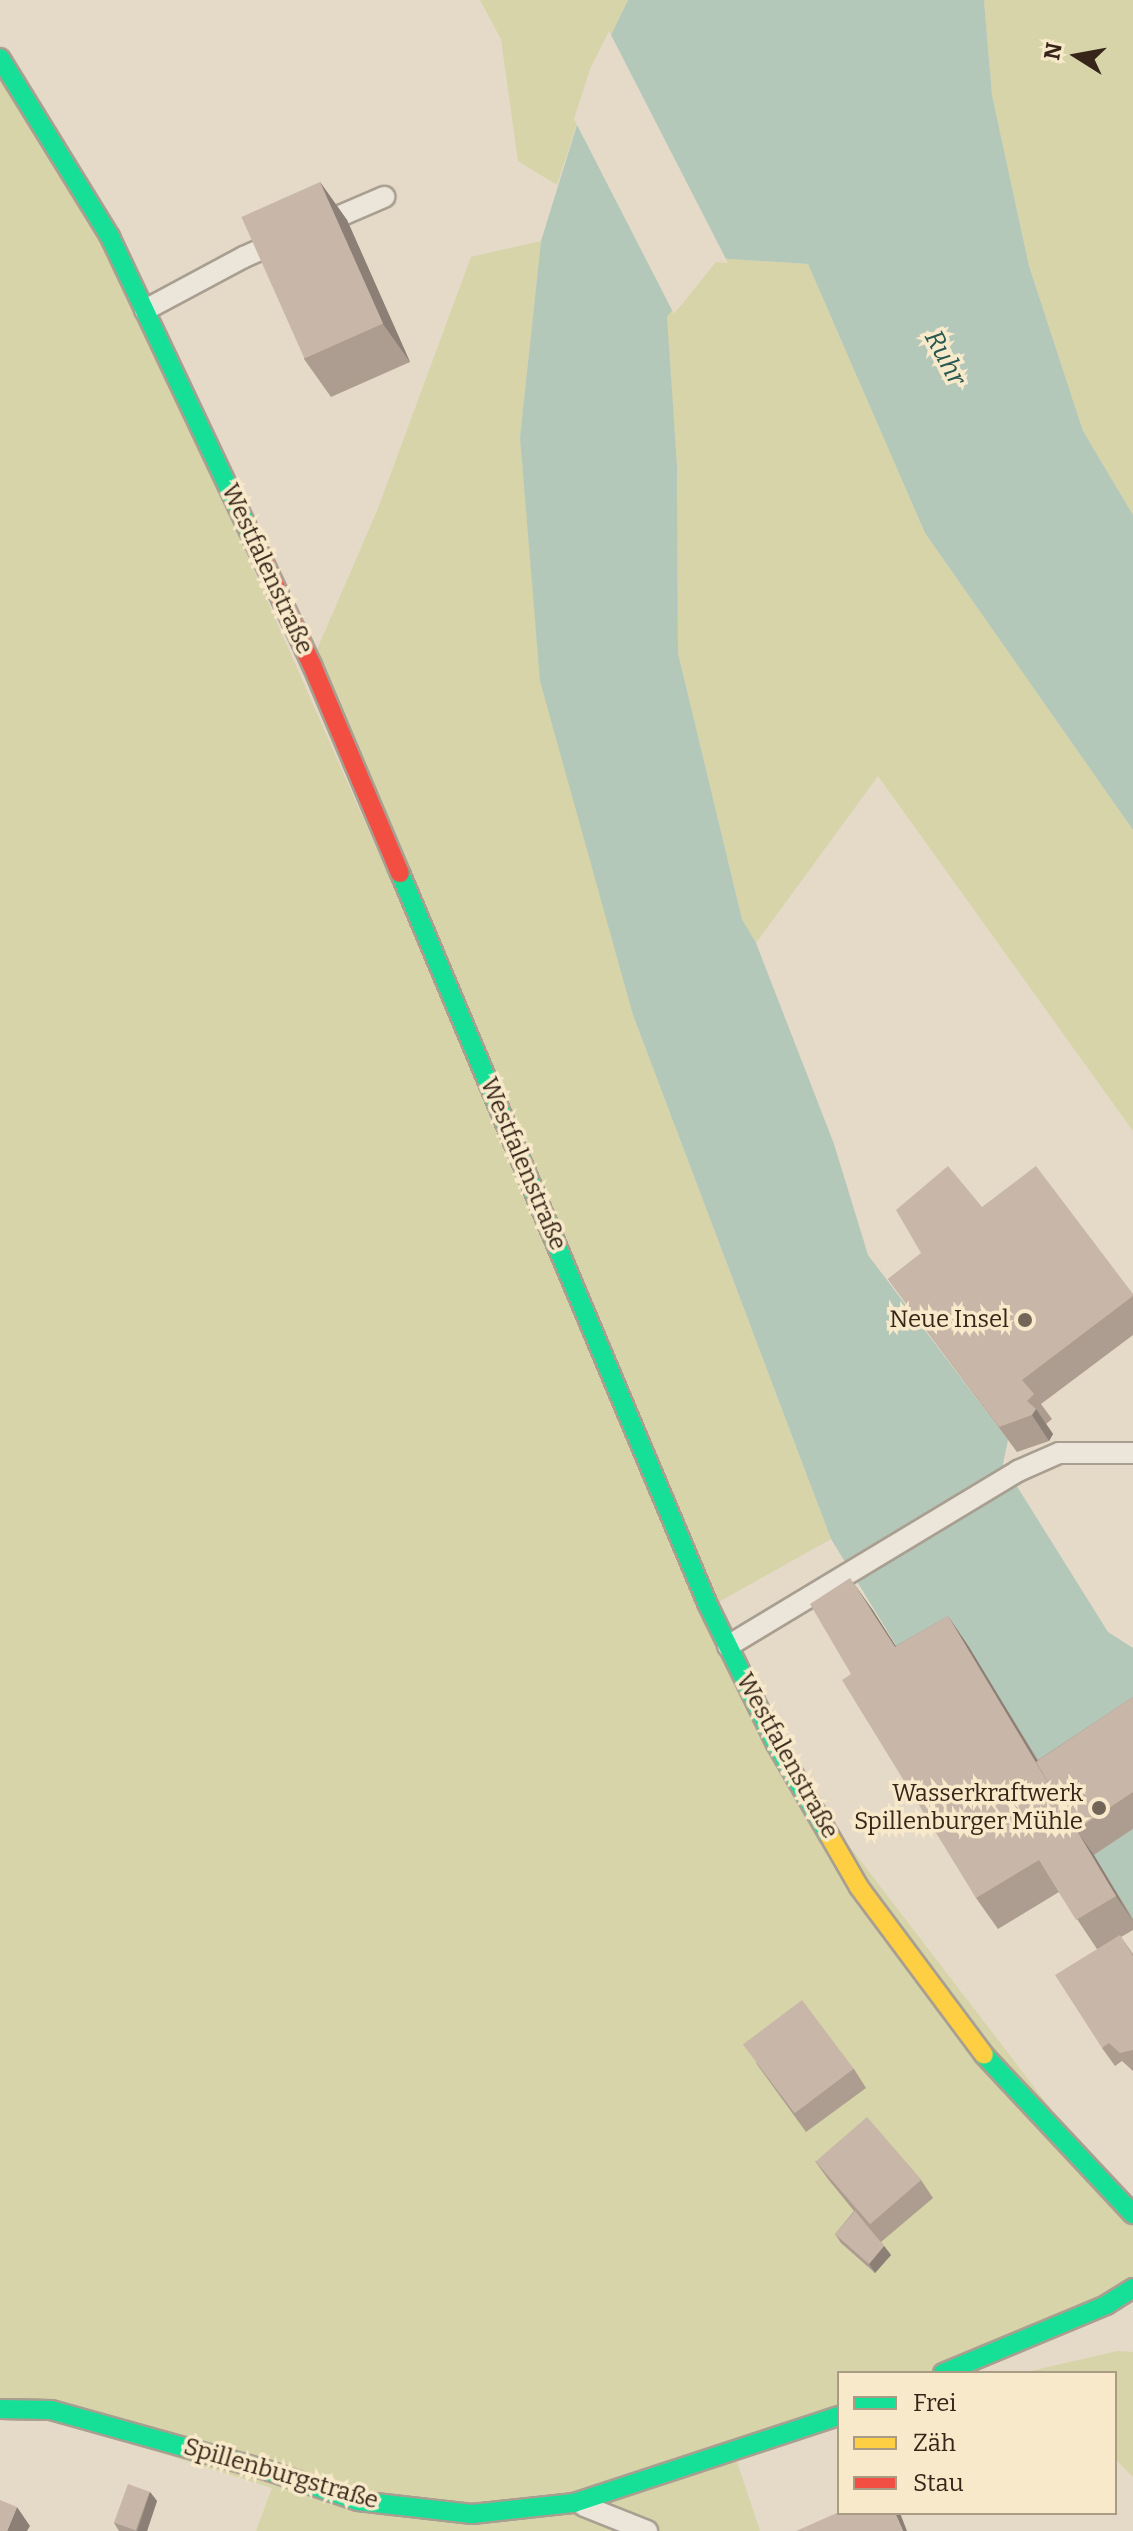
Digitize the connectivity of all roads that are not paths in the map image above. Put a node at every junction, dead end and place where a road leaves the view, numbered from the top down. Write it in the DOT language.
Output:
graph roads {
  1 [pos="0,58"];
  2 [pos="384,197"];
  3 [pos="145,310"];
  4 [pos="1133,1453"];
  5 [pos="728,1646"];
  6 [pos="1133,2214"];
  7 [pos="1133,2288"];
  8 [pos="948,2371"];
  9 [pos="0,2409"];
  10 [pos="837,2417"];
  11 [pos="574,2503"];
  12 [pos="647,2531"];
  1 -- 3 [label="main road, Westfalenstraße"];
  2 -- 3 [label="lane"];
  3 -- 5 [label="main road, Westfalenstraße"];
  4 -- 5 [label="lane"];
  5 -- 6 [label="main road, Westfalenstraße"];
  7 -- 8 [label="main road"];
  9 -- 11 [label="main road, Spillenburgstraße"];
  10 -- 11 [label="main road, Spillenburgstraße"];
  11 -- 12 [label="lane"];
}
